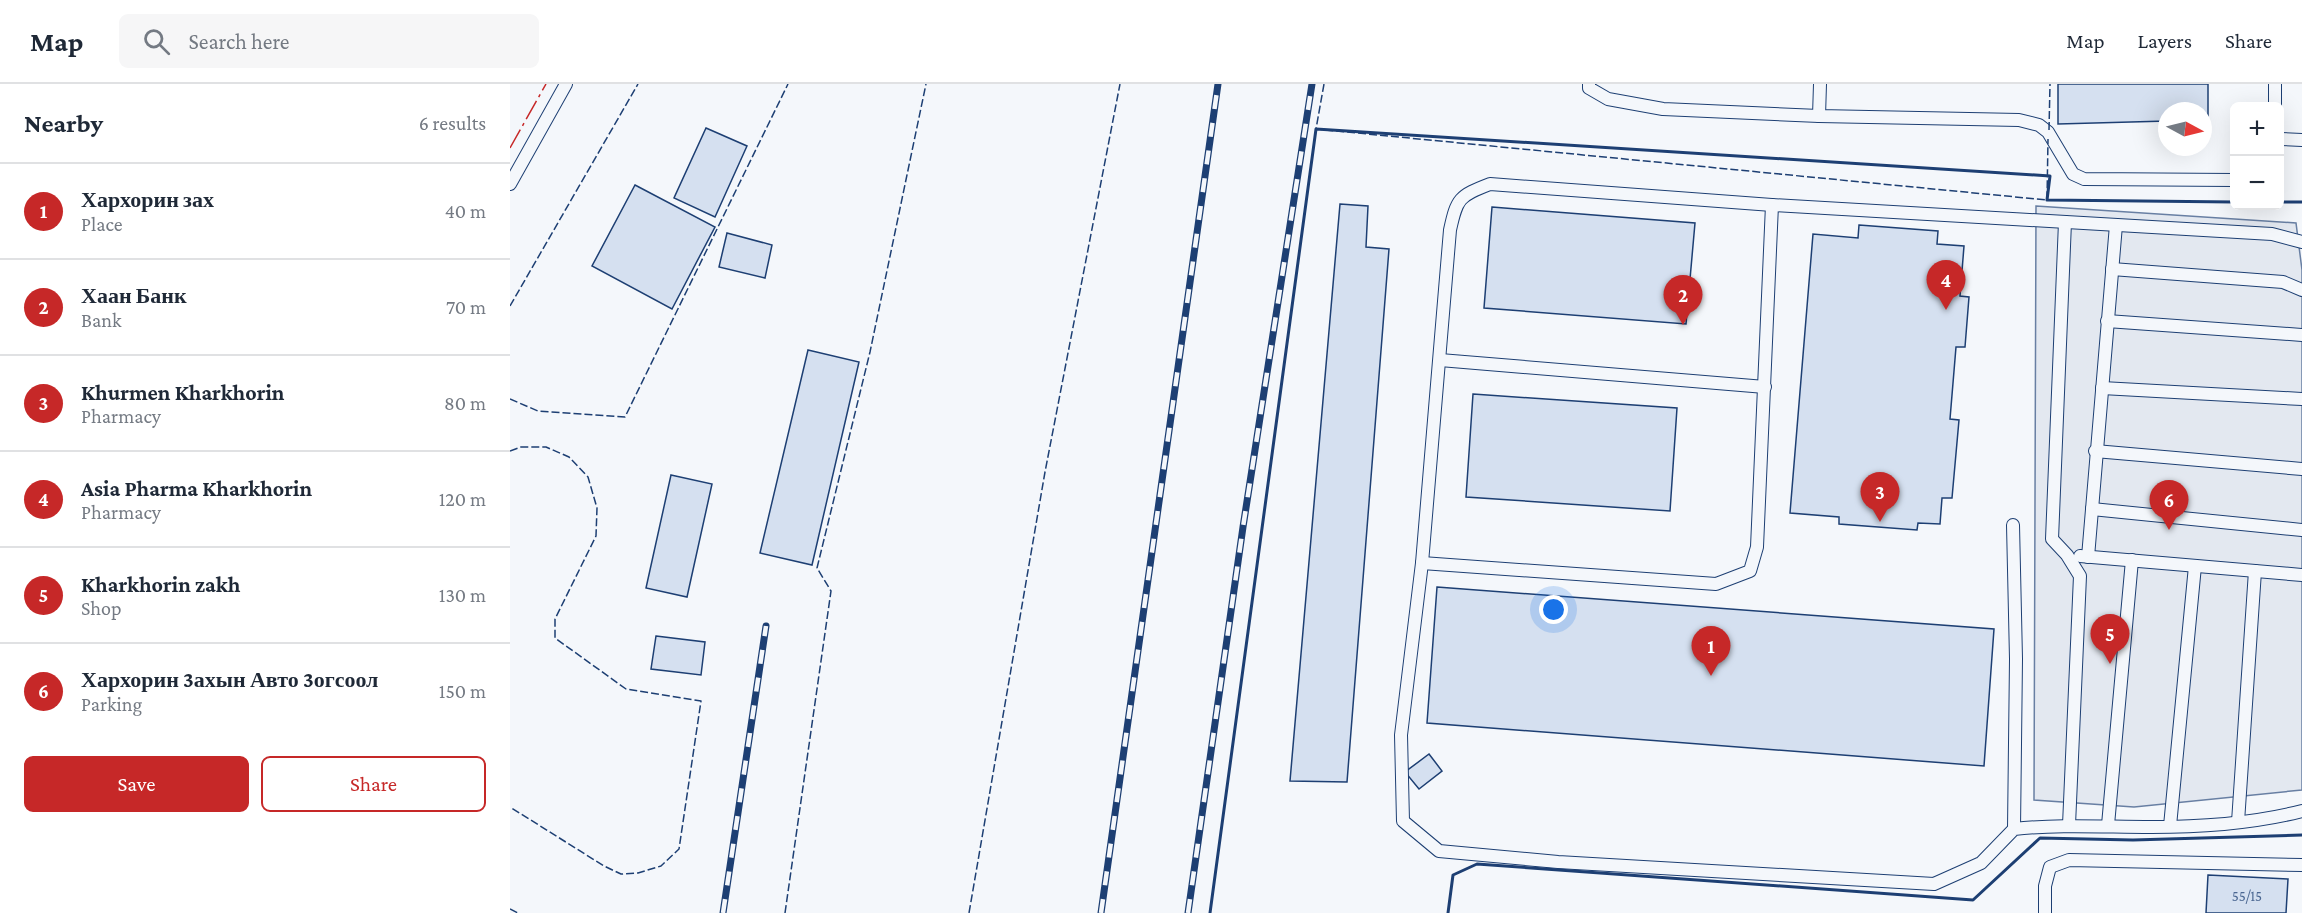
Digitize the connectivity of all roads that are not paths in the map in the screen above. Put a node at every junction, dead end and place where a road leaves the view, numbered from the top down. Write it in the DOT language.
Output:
graph roads {
  1 [pos="566,84"];
  2 [pos="1589,84"];
  3 [pos="1820,84"];
  4 [pos="2275,84"];
  5 [pos="2275,102"];
  6 [pos="1819,116"];
  7 [pos="2284,139"];
  8 [pos="2302,140"];
  9 [pos="2230,180"];
  10 [pos="510,184"];
  11 [pos="1772,205"];
  12 [pos="2065,222"];
  13 [pos="2116,225"];
  14 [pos="2302,242"];
  15 [pos="2112,268"];
  16 [pos="2302,290"];
  17 [pos="2108,321"];
  18 [pos="2302,335"];
  19 [pos="1440,360"];
  20 [pos="1765,387"];
  21 [pos="2102,388"];
  22 [pos="2302,399"];
  23 [pos="2095,451"];
  24 [pos="2302,469"];
  25 [pos="2092,509"];
  26 [pos="2013,525"];
  27 [pos="2302,530"];
  28 [pos="2067,555"];
  29 [pos="2088,557"];
  30 [pos="2132,560"];
  31 [pos="1422,563"];
  32 [pos="2195,566"];
  33 [pos="2255,571"];
  34 [pos="2302,575"];
  35 [pos="2302,811"];
  36 [pos="2238,822"];
  37 [pos="2069,825"];
  38 [pos="2108,825"];
  39 [pos="2170,826"];
  40 [pos="2014,829"];
  41 [pos="2302,865"];
  42 [pos="2045,913"];
  1 -- 10 [label="lane"];
  2 -- 6 [label="lane"];
  3 -- 6 [label="lane"];
  4 -- 5 [label="lane"];
  6 -- 9 [label="lane"];
  7 -- 8 [label="lane"];
  11 -- 12 [label="lane"];
  11 -- 19 [label="lane"];
  11 -- 20 [label="lane"];
  12 -- 13 [label="lane"];
  12 -- 28 [label="lane"];
  13 -- 14 [label="lane"];
  13 -- 15 [label="lane"];
  15 -- 16 [label="lane"];
  15 -- 17 [label="lane"];
  17 -- 18 [label="lane"];
  17 -- 21 [label="lane"];
  19 -- 20 [label="lane"];
  19 -- 31 [label="lane"];
  20 -- 31 [label="lane"];
  21 -- 22 [label="lane"];
  21 -- 23 [label="lane"];
  23 -- 24 [label="lane"];
  23 -- 25 [label="lane"];
  25 -- 27 [label="lane"];
  25 -- 29 [label="lane"];
  26 -- 40 [label="lane"];
  28 -- 29 [label="lane"];
  28 -- 37 [label="lane"];
  29 -- 30 [label="lane"];
  30 -- 32 [label="lane"];
  30 -- 38 [label="lane"];
  31 -- 40 [label="lane"];
  32 -- 33 [label="lane"];
  32 -- 39 [label="lane"];
  33 -- 34 [label="lane"];
  33 -- 36 [label="lane"];
  35 -- 36 [label="lane"];
  36 -- 39 [label="lane"];
  37 -- 38 [label="lane"];
  37 -- 40 [label="lane"];
  38 -- 39 [label="lane"];
  41 -- 42 [label="lane"];
}
